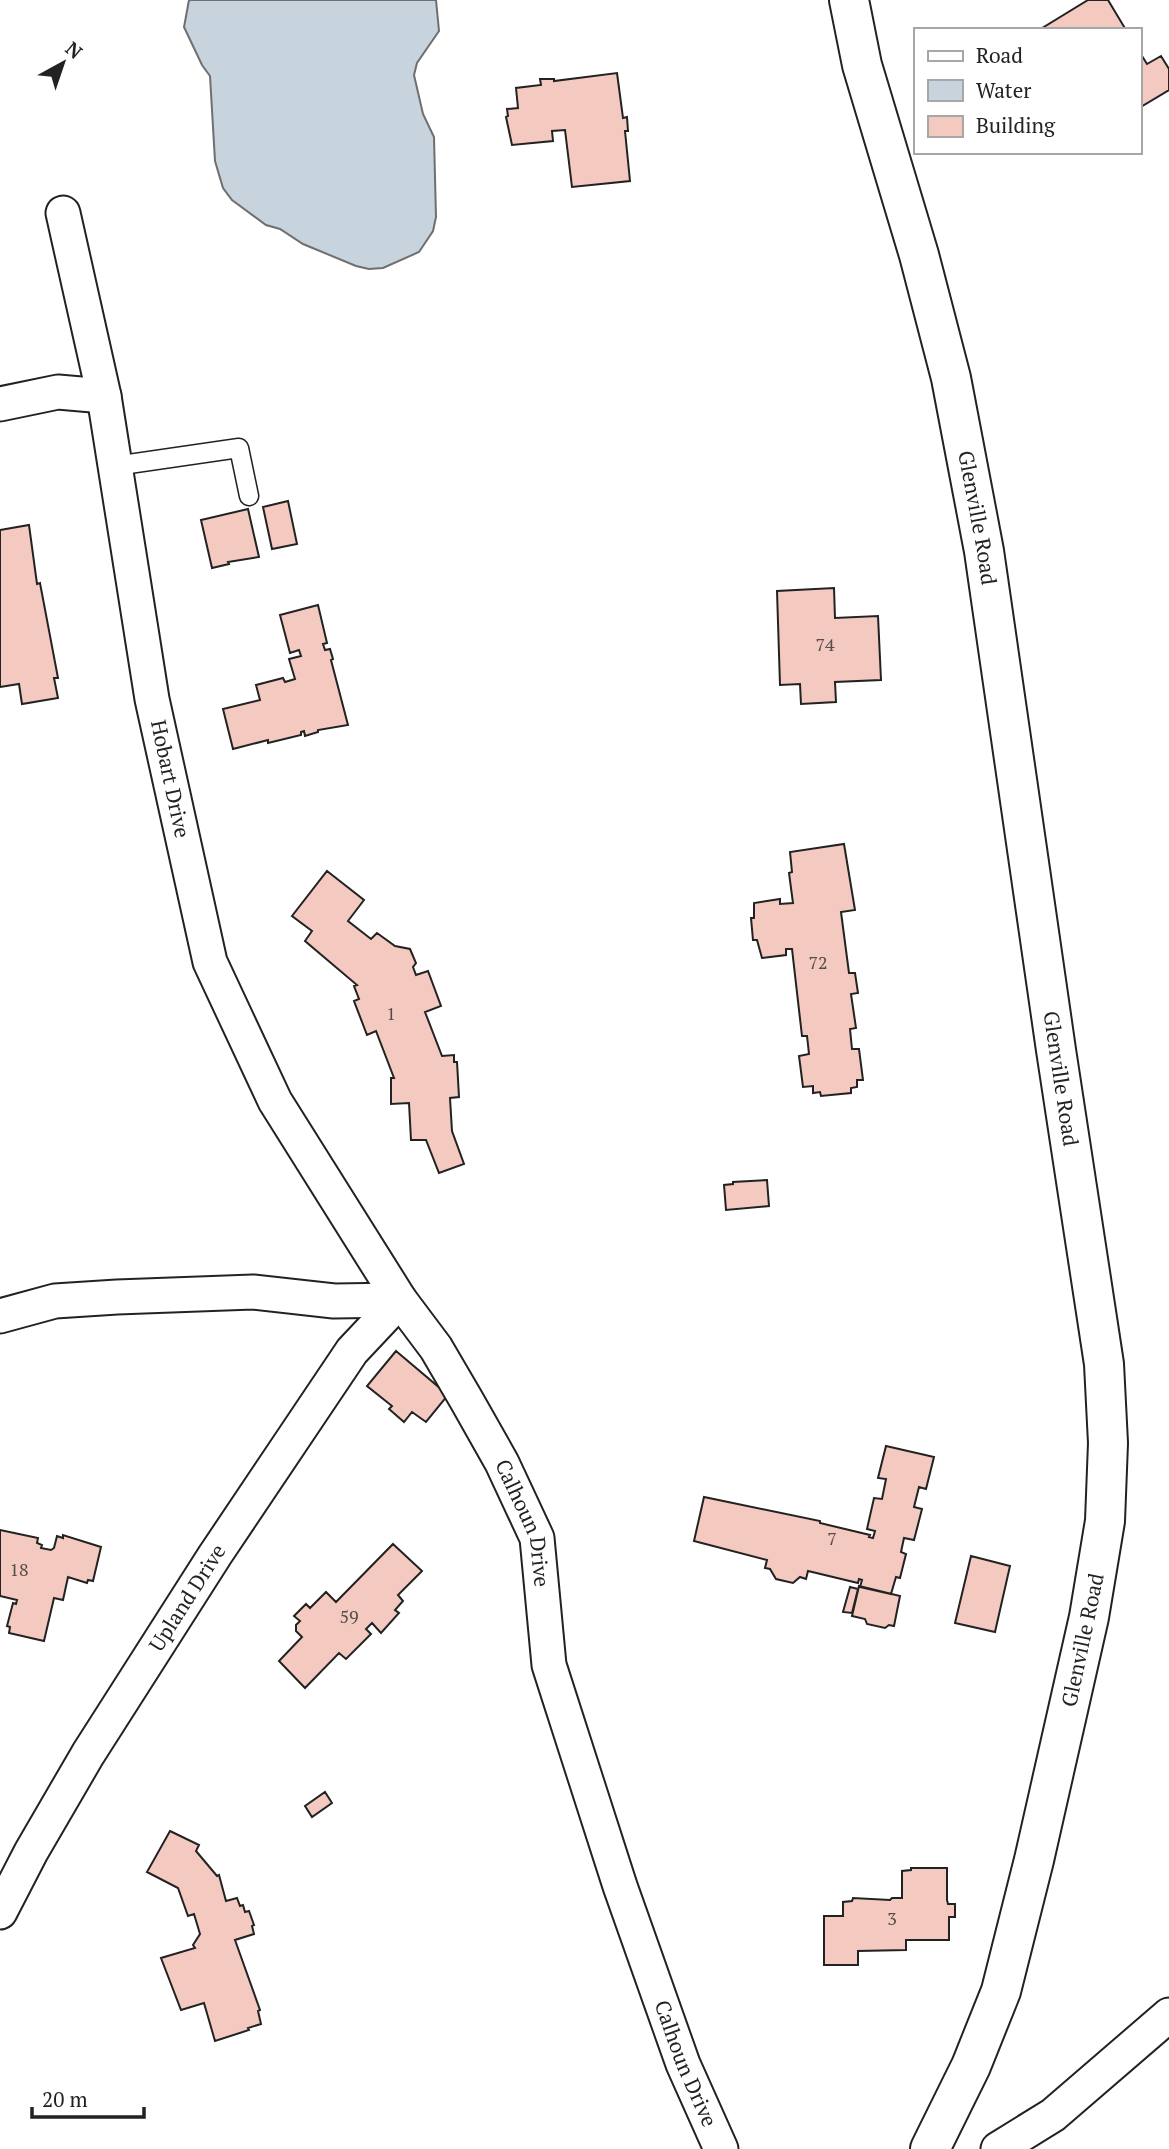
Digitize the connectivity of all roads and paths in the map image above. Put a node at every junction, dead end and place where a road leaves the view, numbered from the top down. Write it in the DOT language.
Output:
graph roads {
  1 [pos="849,0"];
  2 [pos="63,213"];
  3 [pos="104,396"];
  4 [pos="0,404"];
  5 [pos="115,466"];
  6 [pos="249,496"];
  7 [pos="400,1300"];
  8 [pos="0,1316"];
  9 [pos="0,1912"];
  10 [pos="1169,2015"];
  11 [pos="720,2149"];
  12 [pos="930,2149"];
  13 [pos="998,2149"];
  1 -- 12 [label="main road, Glenville Road"];
  2 -- 3 [label="street, Hobart Drive"];
  3 -- 4 [label="street"];
  3 -- 5 [label="street, Hobart Drive"];
  5 -- 6 [label="lane"];
  5 -- 7 [label="street, Hobart Drive"];
  7 -- 8 [label="street"];
  7 -- 9 [label="street, Upland Drive"];
  7 -- 11 [label="street, Calhoun Drive"];
  10 -- 13 [label="street"];
}
